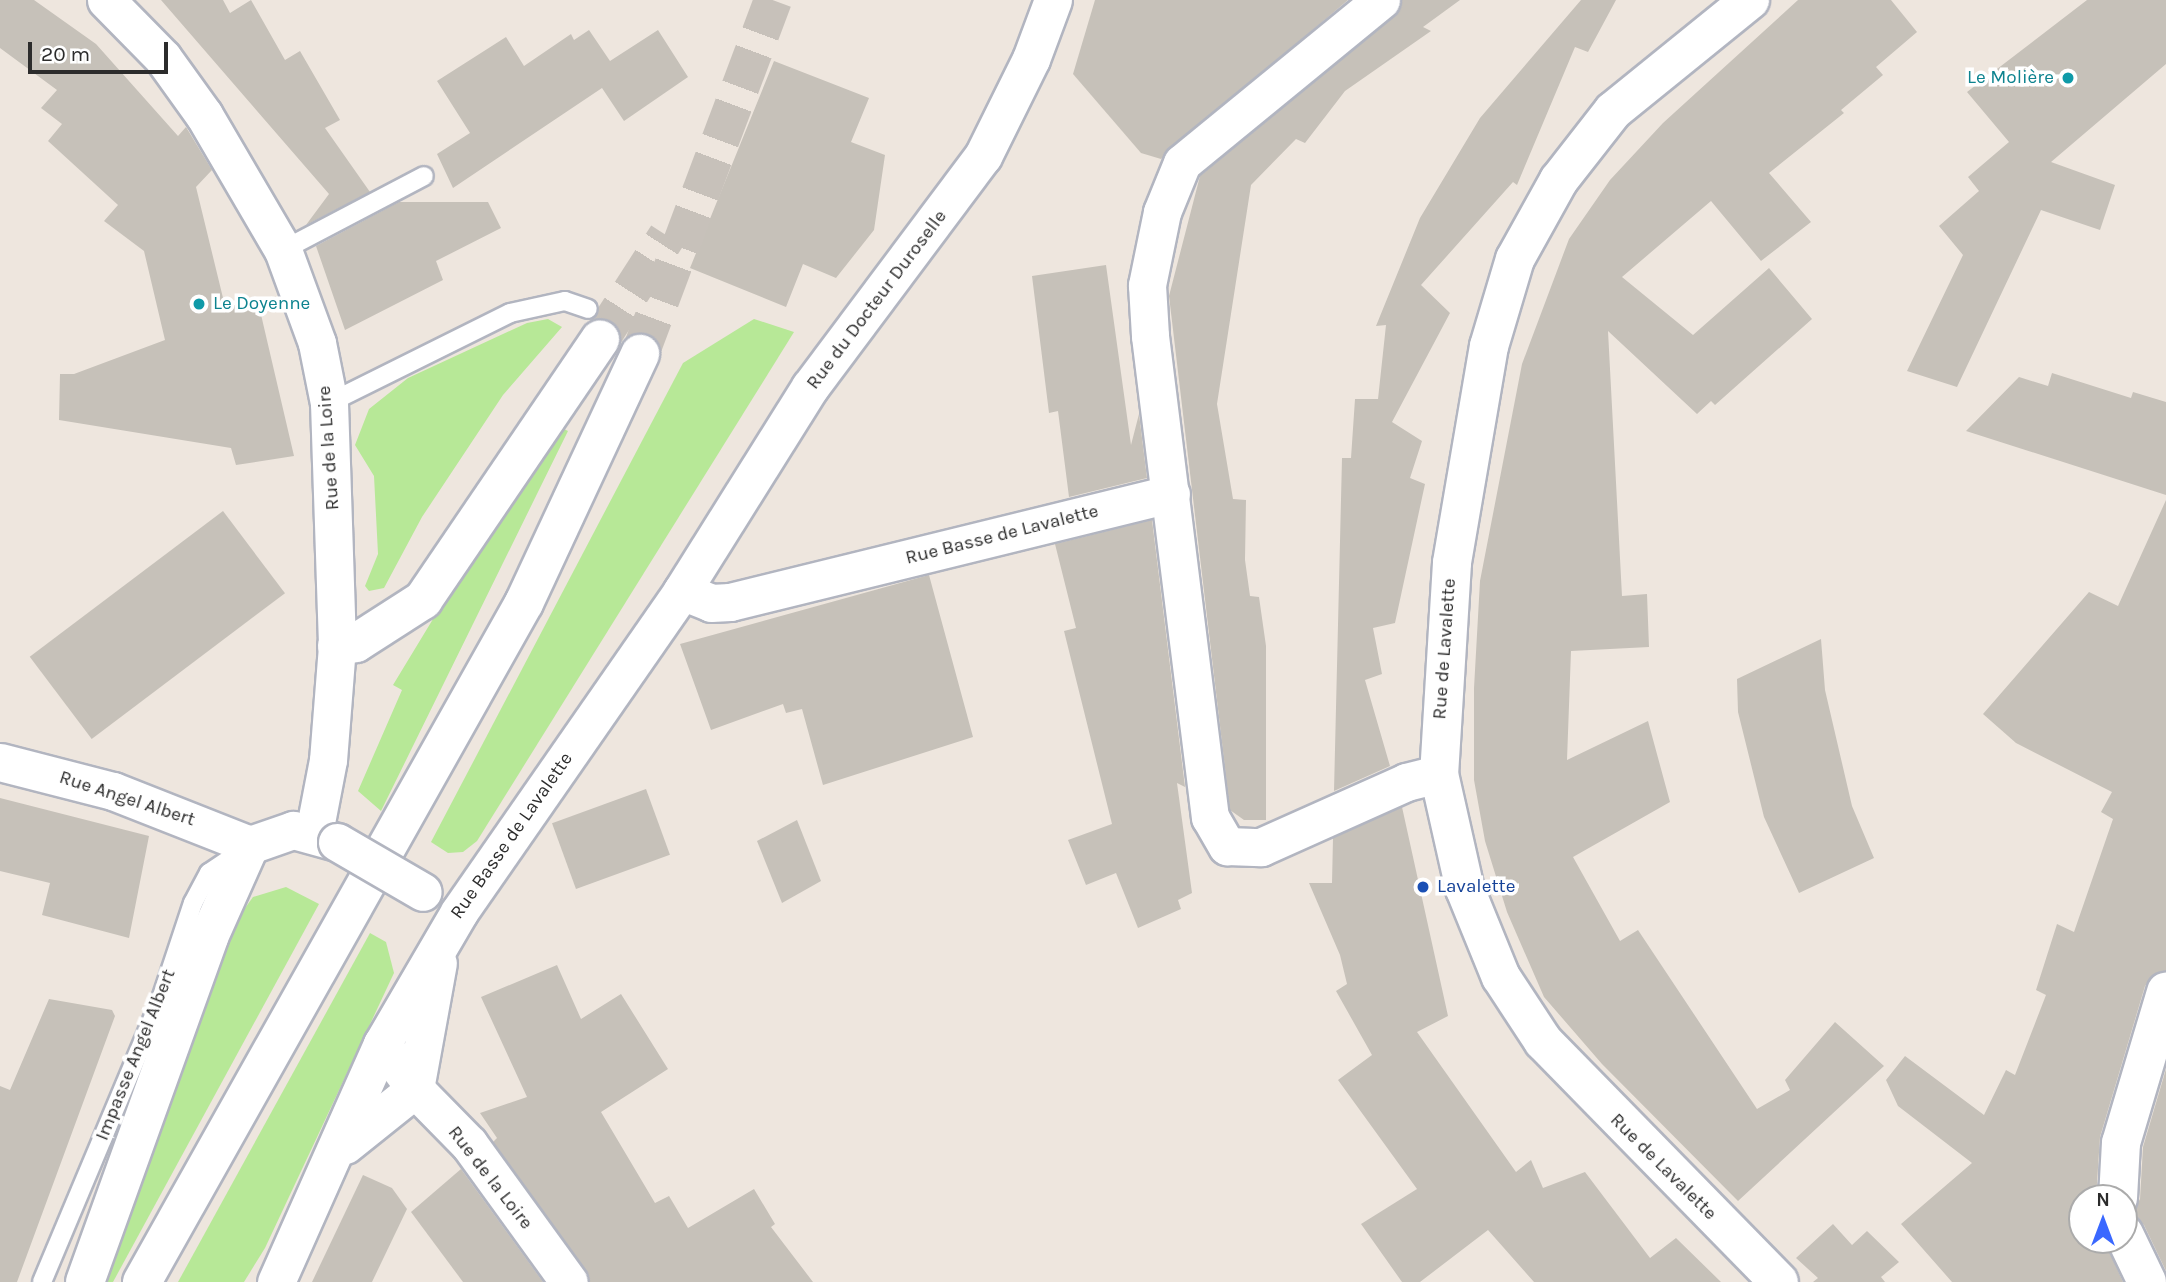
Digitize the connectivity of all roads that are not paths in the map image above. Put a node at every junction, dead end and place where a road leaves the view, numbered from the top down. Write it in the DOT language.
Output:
graph roads {
  1 [pos="106,0"];
  2 [pos="1053,0"];
  3 [pos="1381,0"];
  4 [pos="1749,0"];
  5 [pos="424,176"];
  6 [pos="283,250"];
  7 [pos="594,325"];
  8 [pos="640,354"];
  9 [pos="330,403"];
  10 [pos="1171,494"];
  11 [pos="682,590"];
  12 [pos="337,646"];
  13 [pos="0,762"];
  14 [pos="1439,774"];
  15 [pos="326,837"];
  16 [pos="250,845"];
  17 [pos="458,912"];
  18 [pos="441,943"];
  19 [pos="2166,992"];
  20 [pos="382,1044"];
  21 [pos="415,1089"];
  22 [pos="338,1152"];
  23 [pos="2119,1184"];
  24 [pos="2134,1254"];
  25 [pos="42,1282"];
  26 [pos="85,1282"];
  27 [pos="142,1282"];
  28 [pos="276,1282"];
  29 [pos="569,1282"];
  30 [pos="1779,1282"];
  31 [pos="2147,1282"];
  1 -- 6 [label="street, Rue de la Loire"];
  2 -- 11 [label="street, Rue du Docteur Duroselle"];
  3 -- 10 [label="street"];
  4 -- 14 [label="main road, Rue de Lavalette"];
  5 -- 6 [label="lane"];
  6 -- 9 [label="street, Rue de la Loire"];
  7 -- 9 [label="lane"];
  7 -- 12 [label="main road"];
  8 -- 27 [label="main road"];
  9 -- 12 [label="street, Rue de la Loire"];
  10 -- 11 [label="street, Rue Basse de Lavalette"];
  10 -- 14 [label="street"];
  11 -- 17 [label="street, Rue Basse de Lavalette"];
  12 -- 15 [label="street, Rue de la Loire"];
  13 -- 16 [label="street, Rue Angel Albert"];
  14 -- 30 [label="main road, Rue de Lavalette"];
  15 -- 16 [label="street"];
  15 -- 17 [label="street, bridge"];
  16 -- 25 [label="lane, Impasse Angel Albert"];
  16 -- 26 [label="main road"];
  17 -- 18 [label="street, Rue Basse de Lavalette"];
  18 -- 20 [label="street, Rue Basse de Lavalette"];
  18 -- 21 [label="street, Rue Basse de Lavalette"];
  19 -- 23 [label="main road"];
  20 -- 21 [label="street, Rue de la Loire"];
  20 -- 22 [label="street, Rue Basse de Lavalette"];
  21 -- 22 [label="street"];
  21 -- 29 [label="street, Rue de la Loire"];
  22 -- 28 [label="street, Rue Basse de Lavalette"];
  24 -- 31 [label="main road"];
}
